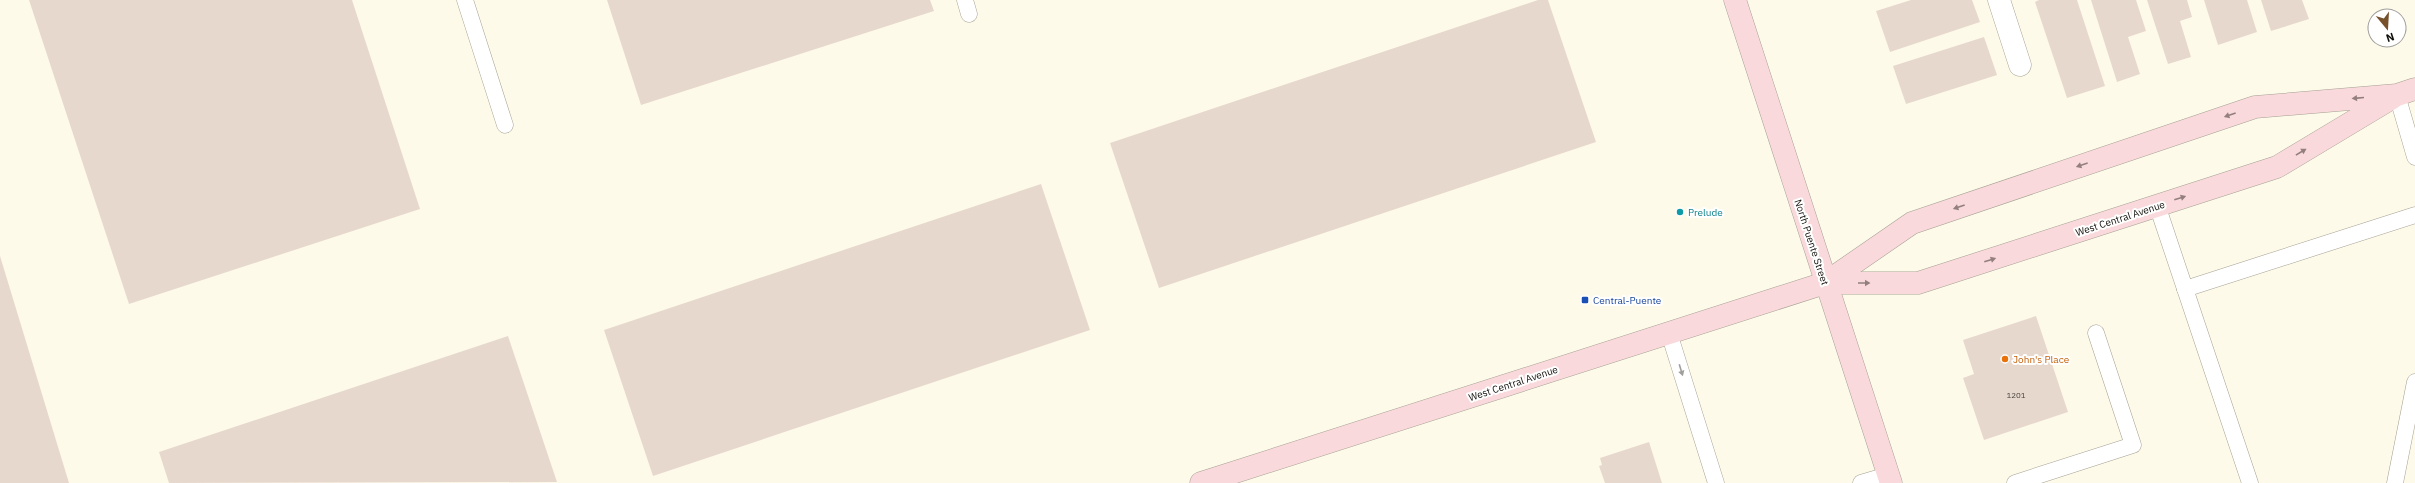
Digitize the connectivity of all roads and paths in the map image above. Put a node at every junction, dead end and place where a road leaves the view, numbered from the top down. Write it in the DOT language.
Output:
graph roads {
  1 [pos="465,0"];
  2 [pos="1735,0"];
  3 [pos="1999,0"];
  4 [pos="2020,66"];
  5 [pos="2406,92"];
  6 [pos="505,125"];
  7 [pos="2415,157"];
  8 [pos="2158,206"];
  9 [pos="2415,215"];
  10 [pos="1825,283"];
  11 [pos="2184,289"];
  12 [pos="1669,333"];
  13 [pos="2096,333"];
  14 [pos="2415,382"];
  15 [pos="1890,479"];
  16 [pos="1201,483"];
  17 [pos="1716,483"];
  18 [pos="1861,483"];
  19 [pos="2015,483"];
  20 [pos="2250,483"];
  21 [pos="2395,483"];
  1 -- 6 [label="lane"];
  2 -- 10 [label="main road, North Puente Street"];
  3 -- 4 [label="street"];
  5 -- 7 [label="lane"];
  8 -- 5 [label="main road, West Central Avenue, one-way"];
  5 -- 10 [label="main road, West Central Avenue, one-way"];
  10 -- 8 [label="main road, West Central Avenue, one-way"];
  8 -- 11 [label="lane"];
  9 -- 11 [label="lane"];
  10 -- 12 [label="main road, West Central Avenue"];
  10 -- 15 [label="main road, North Puente Street"];
  11 -- 20 [label="lane"];
  12 -- 16 [label="main road, West Central Avenue"];
  12 -- 17 [label="lane, one-way"];
  13 -- 19 [label="lane"];
  14 -- 21 [label="lane"];
  15 -- 18 [label="lane"];
}
